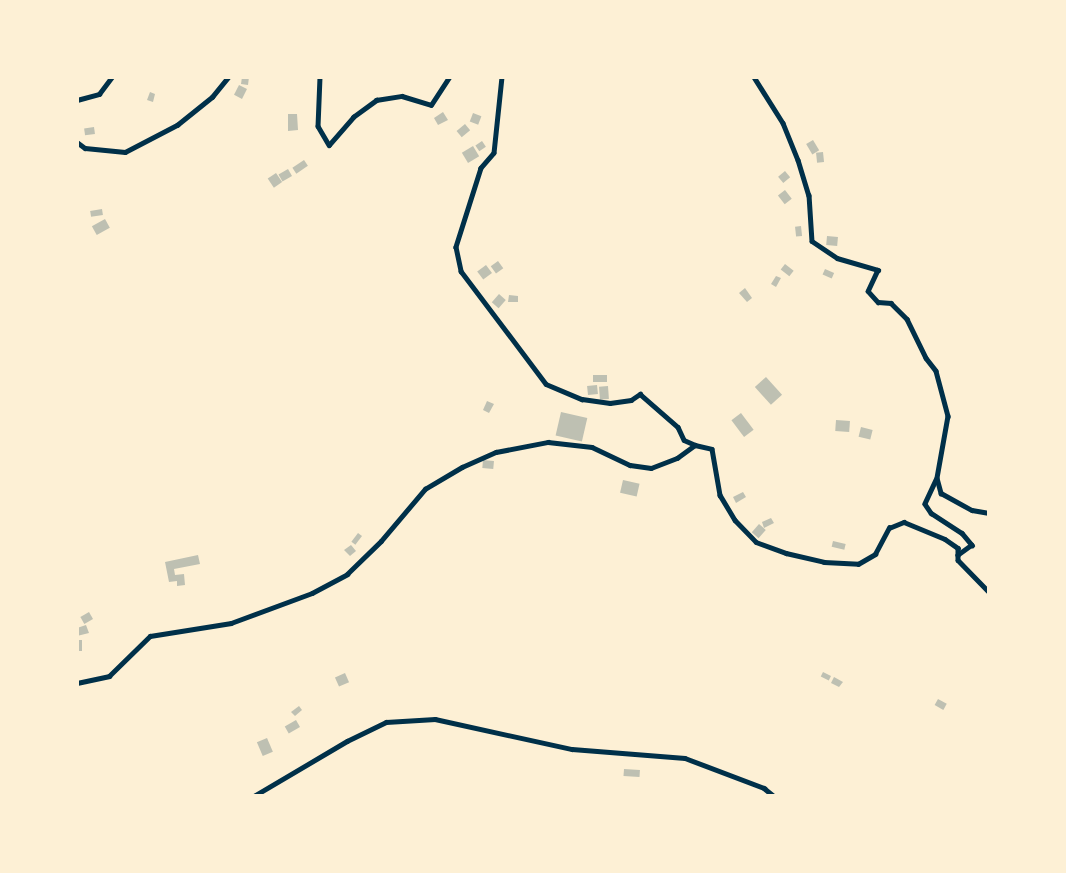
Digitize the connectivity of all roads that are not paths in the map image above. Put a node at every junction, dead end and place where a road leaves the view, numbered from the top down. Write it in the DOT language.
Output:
graph roads {
  1 [pos="112,77"];
  2 [pos="228,77"];
  3 [pos="320,77"];
  4 [pos="449,77"];
  5 [pos="502,77"];
  6 [pos="754,77"];
  7 [pos="77,100"];
  8 [pos="77,142"];
  9 [pos="695,445"];
  10 [pos="937,478"];
  11 [pos="989,513"];
  12 [pos="958,555"];
  13 [pos="989,592"];
  14 [pos="77,683"];
  15 [pos="254,796"];
  16 [pos="774,796"];
  1 -- 7 [label="street"];
  2 -- 8 [label="street"];
  3 -- 4 [label="street"];
  5 -- 9 [label="street"];
  6 -- 10 [label="street"];
  9 -- 12 [label="street"];
  9 -- 14 [label="street"];
  10 -- 11 [label="street"];
  10 -- 12 [label="street"];
  12 -- 13 [label="street"];
  15 -- 16 [label="street"];
}
